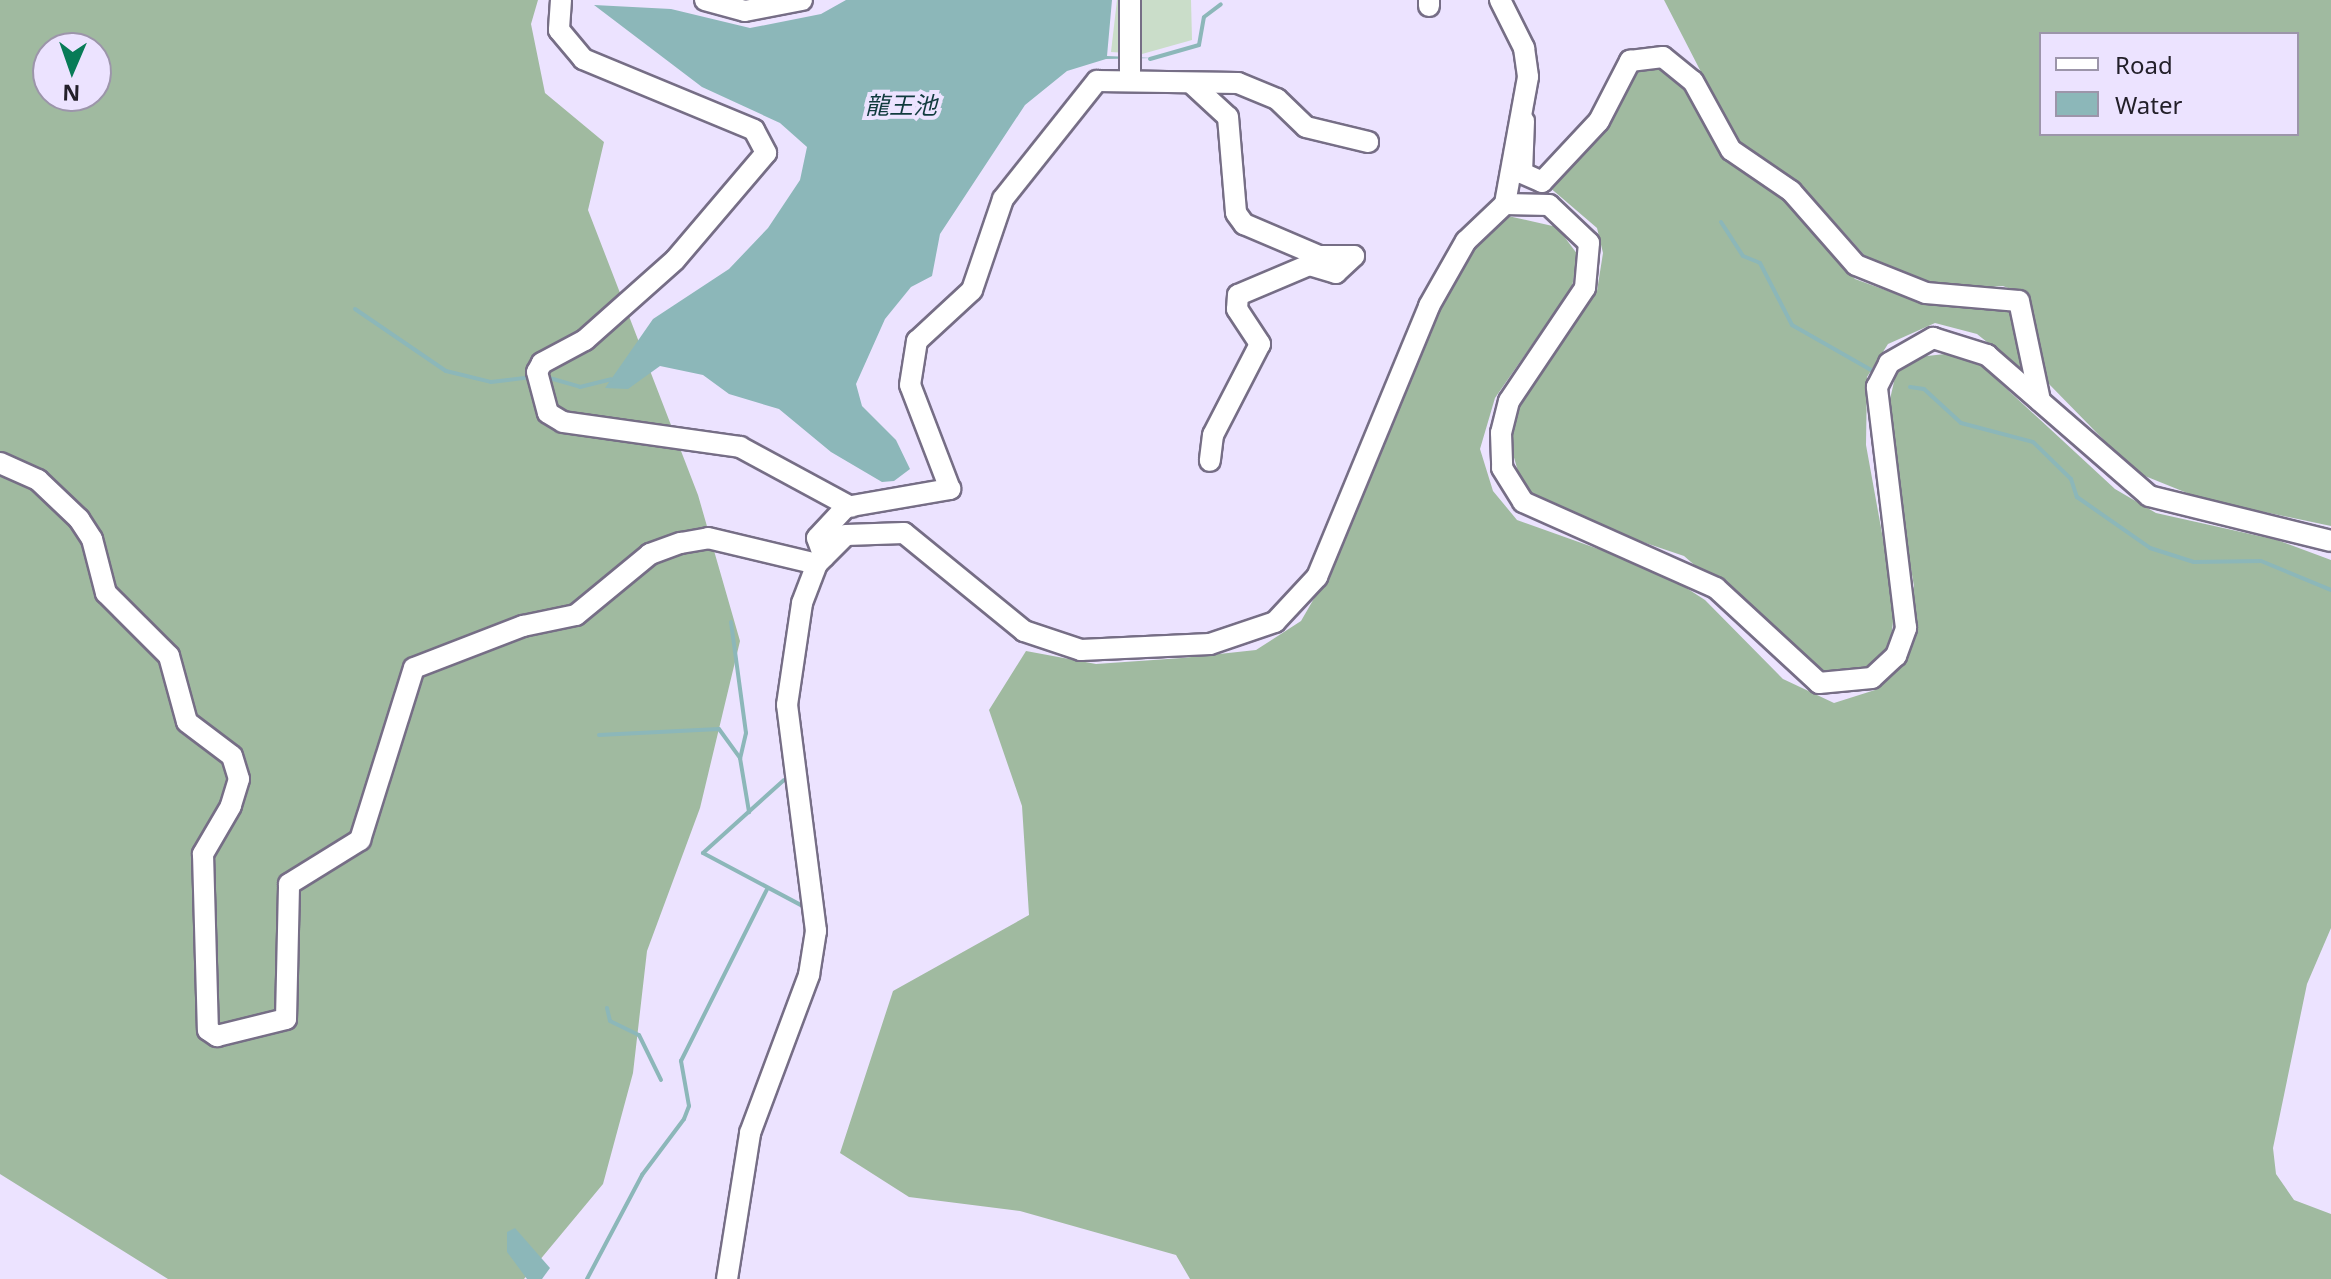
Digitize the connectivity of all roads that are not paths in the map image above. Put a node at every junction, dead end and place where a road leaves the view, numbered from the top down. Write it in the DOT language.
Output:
graph roads {
  1 [pos="561,0"];
  2 [pos="705,0"];
  3 [pos="802,0"];
  4 [pos="1130,0"];
  5 [pos="1500,0"];
  6 [pos="1130,66"];
  7 [pos="1191,83"];
  8 [pos="1524,121"];
  9 [pos="1368,142"];
  10 [pos="1505,204"];
  11 [pos="2040,401"];
  12 [pos="1210,461"];
  13 [pos="0,463"];
  14 [pos="851,507"];
  15 [pos="2331,541"];
  16 [pos="820,560"];
  17 [pos="727,1279"];
  1 -- 14 [label="street"];
  2 -- 3 [label="street"];
  4 -- 6 [label="street"];
  5 -- 8 [label="street"];
  6 -- 7 [label="street"];
  6 -- 14 [label="street"];
  7 -- 9 [label="street"];
  7 -- 12 [label="street"];
  8 -- 10 [label="street"];
  8 -- 11 [label="street"];
  10 -- 11 [label="street"];
  10 -- 16 [label="street"];
  11 -- 15 [label="street"];
  13 -- 16 [label="street"];
  14 -- 16 [label="street"];
  16 -- 17 [label="street"];
}
